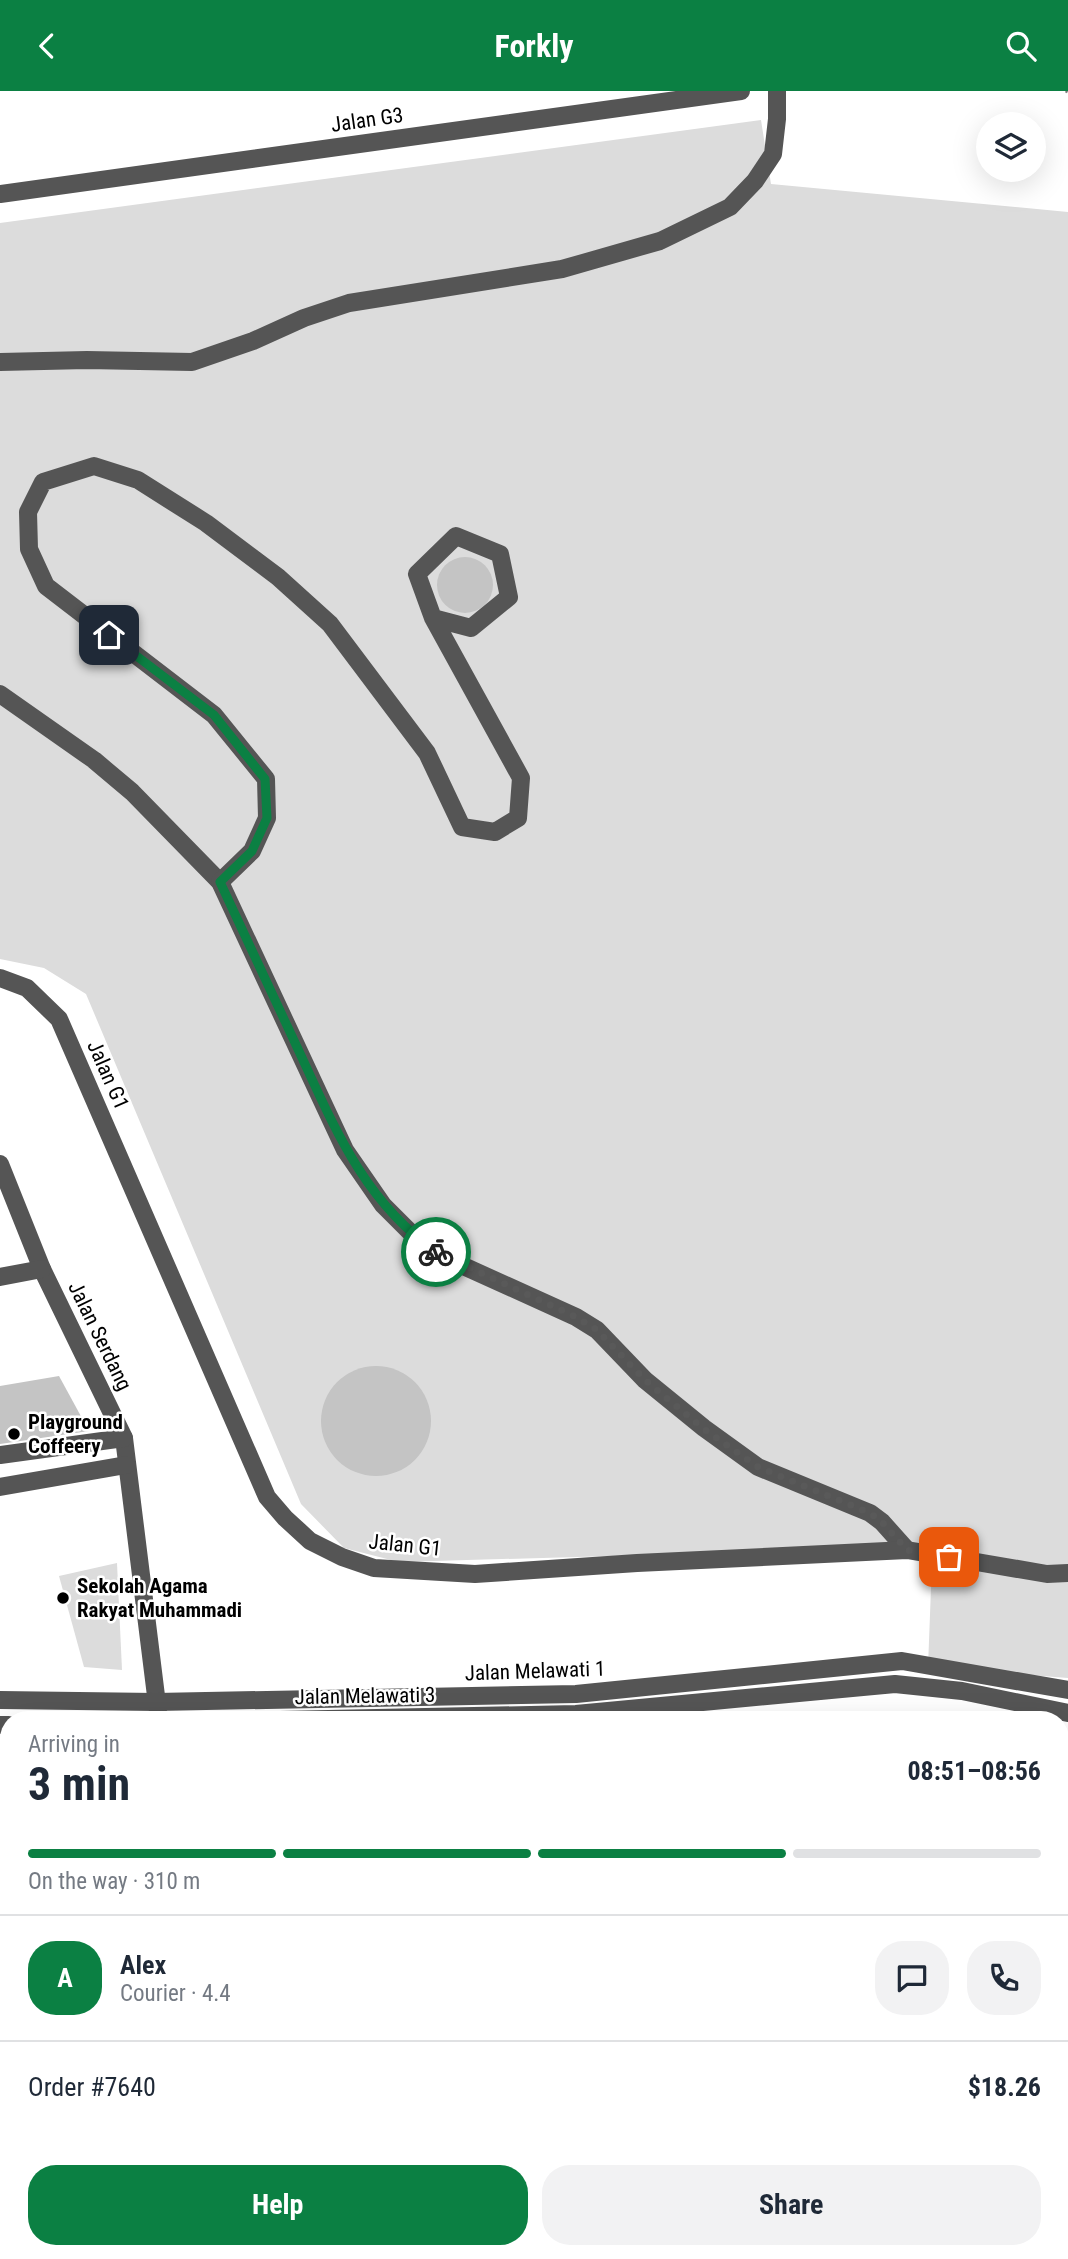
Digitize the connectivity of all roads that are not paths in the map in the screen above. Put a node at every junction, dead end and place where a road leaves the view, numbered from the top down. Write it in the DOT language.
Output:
graph roads {
  1 [pos="741,91"];
  2 [pos="777,91"];
  3 [pos="0,194"];
  4 [pos="0,362"];
  5 [pos="433,618"];
  6 [pos="0,694"];
  7 [pos="220,882"];
  8 [pos="0,978"];
  9 [pos="0,1164"];
  10 [pos="42,1269"];
  11 [pos="0,1277"];
  12 [pos="124,1438"];
  13 [pos="0,1455"];
  14 [pos="127,1465"];
  15 [pos="0,1487"];
  16 [pos="907,1550"];
  17 [pos="1068,1573"];
  18 [pos="1068,1690"];
  19 [pos="576,1694"];
  20 [pos="0,1700"];
  21 [pos="156,1702"];
  22 [pos="158,1711"];
  23 [pos="577,1711"];
  24 [pos="635,1711"];
  25 [pos="1058,1711"];
  1 -- 3 [label="street, Jalan G3"];
  2 -- 4 [label="street"];
  5 -- 5 [label="street"];
  5 -- 7 [label="street"];
  6 -- 7 [label="street"];
  7 -- 16 [label="street"];
  8 -- 16 [label="street, Jalan G1"];
  9 -- 10 [label="street, Jalan Serdang"];
  10 -- 11 [label="street"];
  10 -- 12 [label="street, Jalan Serdang"];
  12 -- 13 [label="street"];
  12 -- 14 [label="street, Jalan Serdang"];
  14 -- 15 [label="street"];
  14 -- 21 [label="street, Jalan Serdang"];
  16 -- 17 [label="street, Jalan G1"];
  18 -- 19 [label="street, Jalan Melawati 1"];
  19 -- 21 [label="street, Jalan Melawati 1"];
  19 -- 23 [label="street"];
  20 -- 21 [label="street, Jalan Melawati 1"];
  21 -- 22 [label="street, Jalan Serdang"];
  24 -- 25 [label="street, Jalan Melawati 1"];
}
